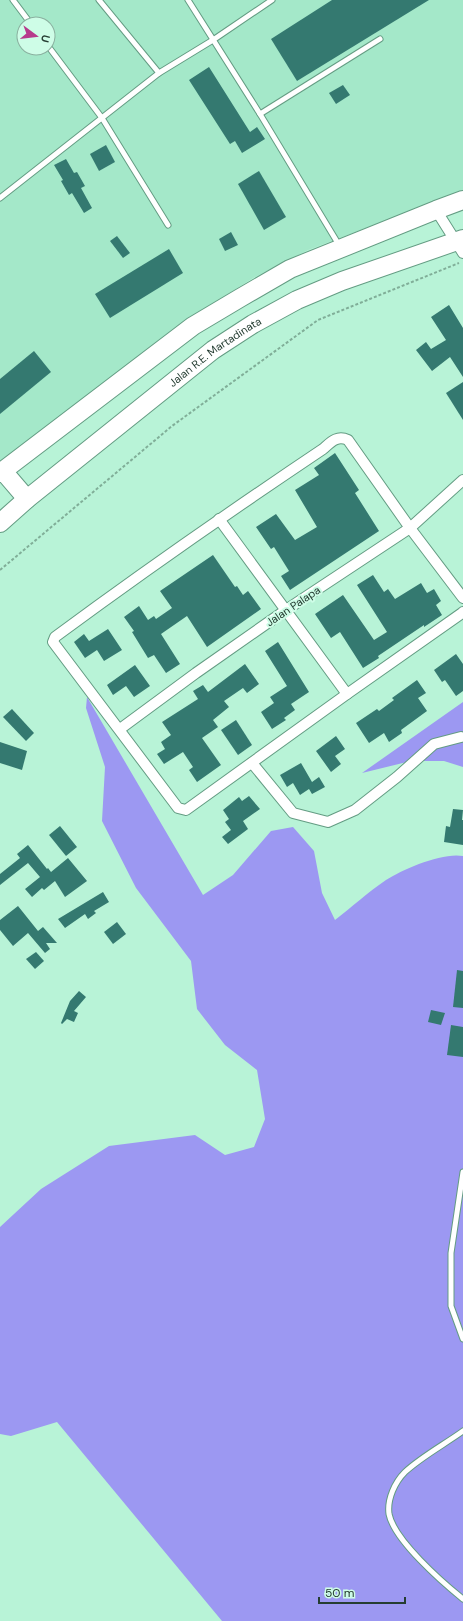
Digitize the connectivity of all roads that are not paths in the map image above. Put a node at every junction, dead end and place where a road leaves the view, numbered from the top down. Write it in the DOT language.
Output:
graph roads {
  1 [pos="13,0"];
  2 [pos="99,0"];
  3 [pos="188,0"];
  4 [pos="272,0"];
  5 [pos="25,16"];
  6 [pos="380,39"];
  7 [pos="213,40"];
  8 [pos="56,56"];
  9 [pos="159,73"];
  10 [pos="260,114"];
  11 [pos="102,118"];
  12 [pos="0,198"];
  13 [pos="463,200"];
  14 [pos="436,210"];
  15 [pos="168,225"];
  16 [pos="460,244"];
  17 [pos="341,248"];
  18 [pos="1,472"];
  19 [pos="463,480"];
  20 [pos="26,499"];
  21 [pos="219,519"];
  22 [pos="0,523"];
  23 [pos="410,528"];
  24 [pos="463,598"];
  25 [pos="286,610"];
  26 [pos="463,612"];
  27 [pos="347,694"];
  28 [pos="120,729"];
  29 [pos="462,738"];
  30 [pos="252,763"];
  31 [pos="463,1172"];
  32 [pos="463,1339"];
  33 [pos="463,1431"];
  34 [pos="463,1599"];
  1 -- 5 [label="lane"];
  2 -- 9 [label="lane"];
  3 -- 7 [label="lane"];
  4 -- 7 [label="lane"];
  6 -- 10 [label="lane"];
  7 -- 9 [label="lane"];
  7 -- 10 [label="lane"];
  8 -- 11 [label="lane"];
  9 -- 11 [label="lane"];
  10 -- 17 [label="lane"];
  11 -- 12 [label="lane"];
  11 -- 15 [label="lane"];
  13 -- 14 [label="highway"];
  14 -- 16 [label="street"];
  14 -- 17 [label="highway"];
  16 -- 20 [label="highway, Jalan R.E. Martadinata"];
  17 -- 18 [label="highway"];
  18 -- 20 [label="highway"];
  19 -- 23 [label="street, Jalan Palapa"];
  20 -- 22 [label="highway, Jalan R.E. Martadinata"];
  21 -- 23 [label="street"];
  21 -- 25 [label="street"];
  21 -- 28 [label="street"];
  23 -- 24 [label="street"];
  23 -- 25 [label="street, Jalan Palapa"];
  25 -- 27 [label="street"];
  25 -- 28 [label="street, Jalan Palapa"];
  26 -- 27 [label="street"];
  27 -- 30 [label="street"];
  28 -- 30 [label="street"];
  29 -- 30 [label="street"];
  31 -- 32 [label="lane"];
  33 -- 34 [label="lane"];
}
